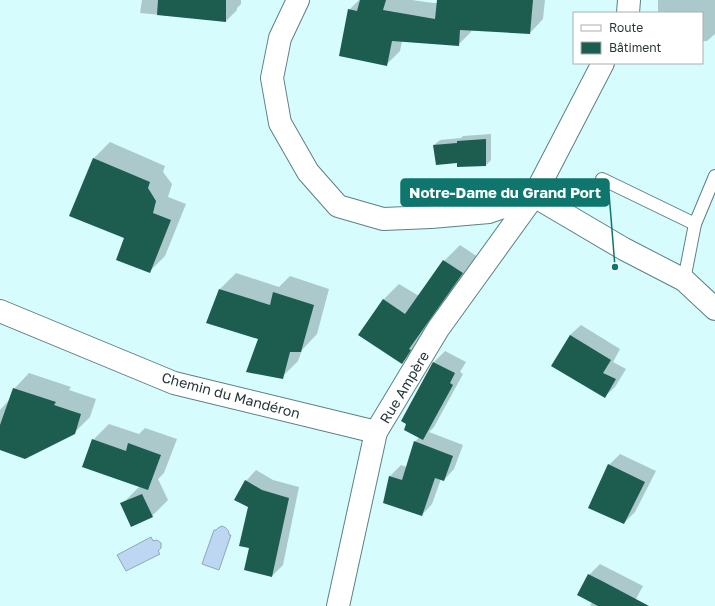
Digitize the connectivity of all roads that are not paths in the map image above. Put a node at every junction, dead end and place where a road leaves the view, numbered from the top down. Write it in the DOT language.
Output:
graph roads {
  1 [pos="298,0"];
  2 [pos="629,0"];
  3 [pos="628,12"];
  4 [pos="602,64"];
  5 [pos="715,176"];
  6 [pos="602,179"];
  7 [pos="534,196"];
  8 [pos="695,224"];
  9 [pos="684,280"];
  10 [pos="715,308"];
  11 [pos="0,311"];
  12 [pos="376,432"];
  13 [pos="338,606"];
  1 -- 7 [label="street"];
  2 -- 3 [label="street"];
  4 -- 7 [label="street, Rue Ampère"];
  5 -- 8 [label="lane"];
  6 -- 8 [label="lane"];
  7 -- 9 [label="street"];
  7 -- 12 [label="street, Rue Ampère"];
  8 -- 9 [label="lane"];
  9 -- 10 [label="street"];
  11 -- 12 [label="street, Chemin du Mandéron"];
  12 -- 13 [label="street, Rue Ampère"];
}
